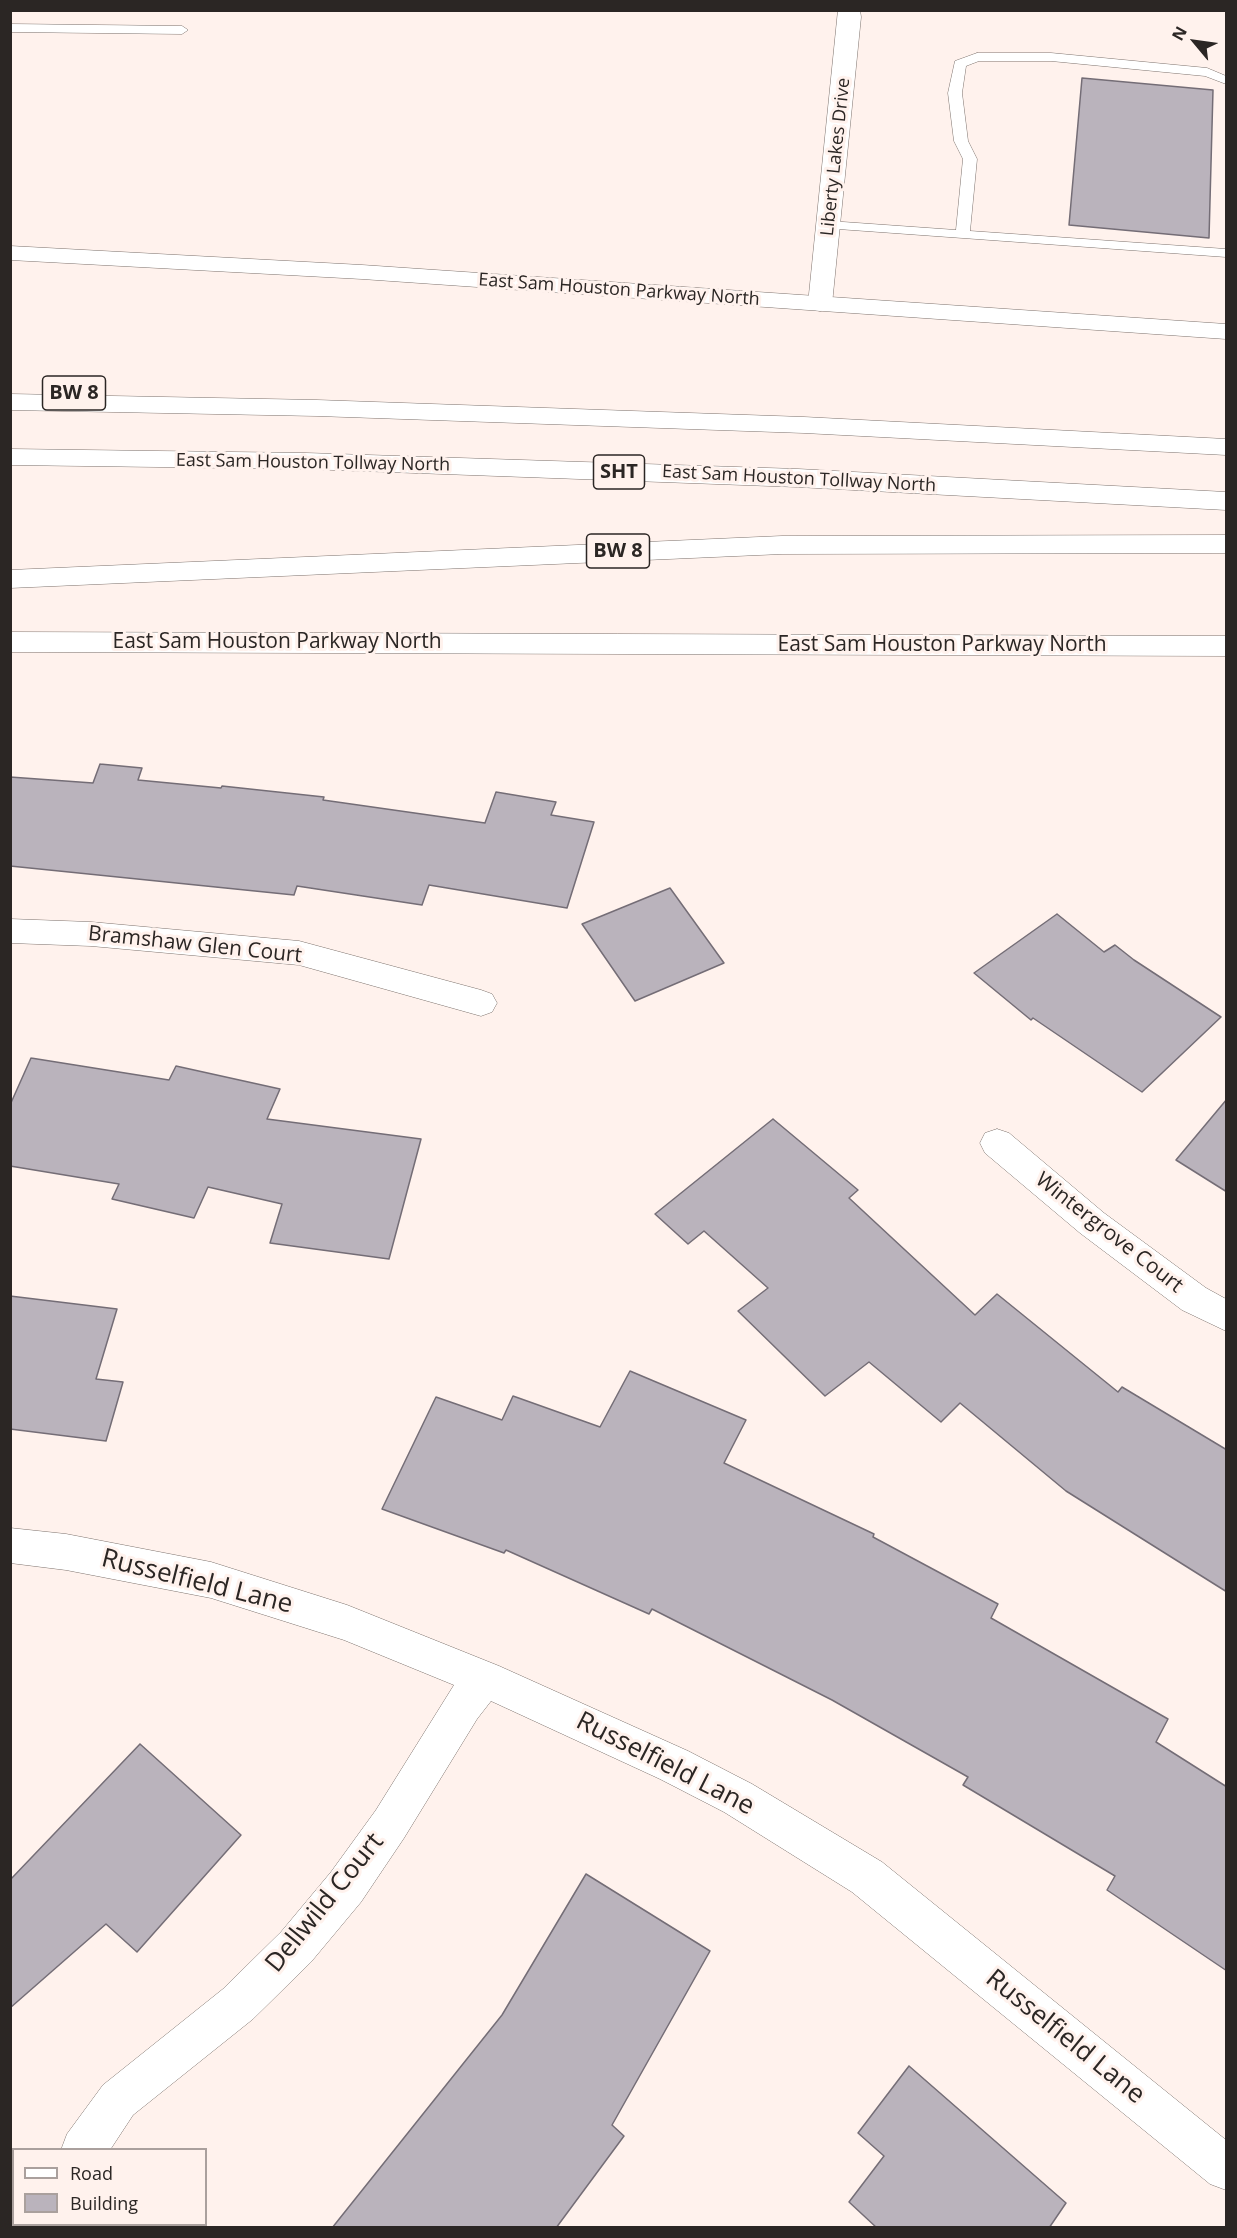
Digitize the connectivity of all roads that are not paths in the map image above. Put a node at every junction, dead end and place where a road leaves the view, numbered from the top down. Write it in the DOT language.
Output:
graph roads {
  1 [pos="849,10"];
  2 [pos="10,28"];
  3 [pos="182,30"];
  4 [pos="1227,80"];
  5 [pos="829,225"];
  6 [pos="963,234"];
  7 [pos="10,253"];
  8 [pos="1227,253"];
  9 [pos="820,304"];
  10 [pos="1227,332"];
  11 [pos="10,382"];
  12 [pos="10,402"];
  13 [pos="137,404"];
  14 [pos="1227,447"];
  15 [pos="10,457"];
  16 [pos="1227,501"];
  17 [pos="1227,544"];
  18 [pos="10,579"];
  19 [pos="10,642"];
  20 [pos="1227,646"];
  21 [pos="10,931"];
  22 [pos="482,1003"];
  23 [pos="997,1143"];
  24 [pos="1227,1316"];
  25 [pos="10,1545"];
  26 [pos="485,1679"];
  27 [pos="84,2148"];
  28 [pos="1227,2168"];
  1 -- 5 [label="main road, Liberty Lakes Drive"];
  2 -- 3 [label="lane"];
  4 -- 6 [label="lane"];
  5 -- 6 [label="lane"];
  5 -- 9 [label="main road, Liberty Lakes Drive"];
  6 -- 8 [label="lane"];
  7 -- 9 [label="main road, East Sam Houston Parkway North"];
  9 -- 10 [label="main road, East Sam Houston Parkway North"];
  11 -- 13 [label="main road, BW 8"];
  12 -- 13 [label="main road"];
  13 -- 14 [label="main road, BW 8"];
  15 -- 16 [label="main road, East Sam Houston Tollway North / SHT"];
  17 -- 18 [label="main road, BW 8"];
  19 -- 20 [label="main road, East Sam Houston Parkway North"];
  21 -- 22 [label="main road, Bramshaw Glen Court"];
  23 -- 24 [label="main road, Wintergrove Court"];
  25 -- 26 [label="main road, Russelfield Lane"];
  26 -- 27 [label="main road, Dellwild Court"];
  26 -- 28 [label="main road, Russelfield Lane"];
}
